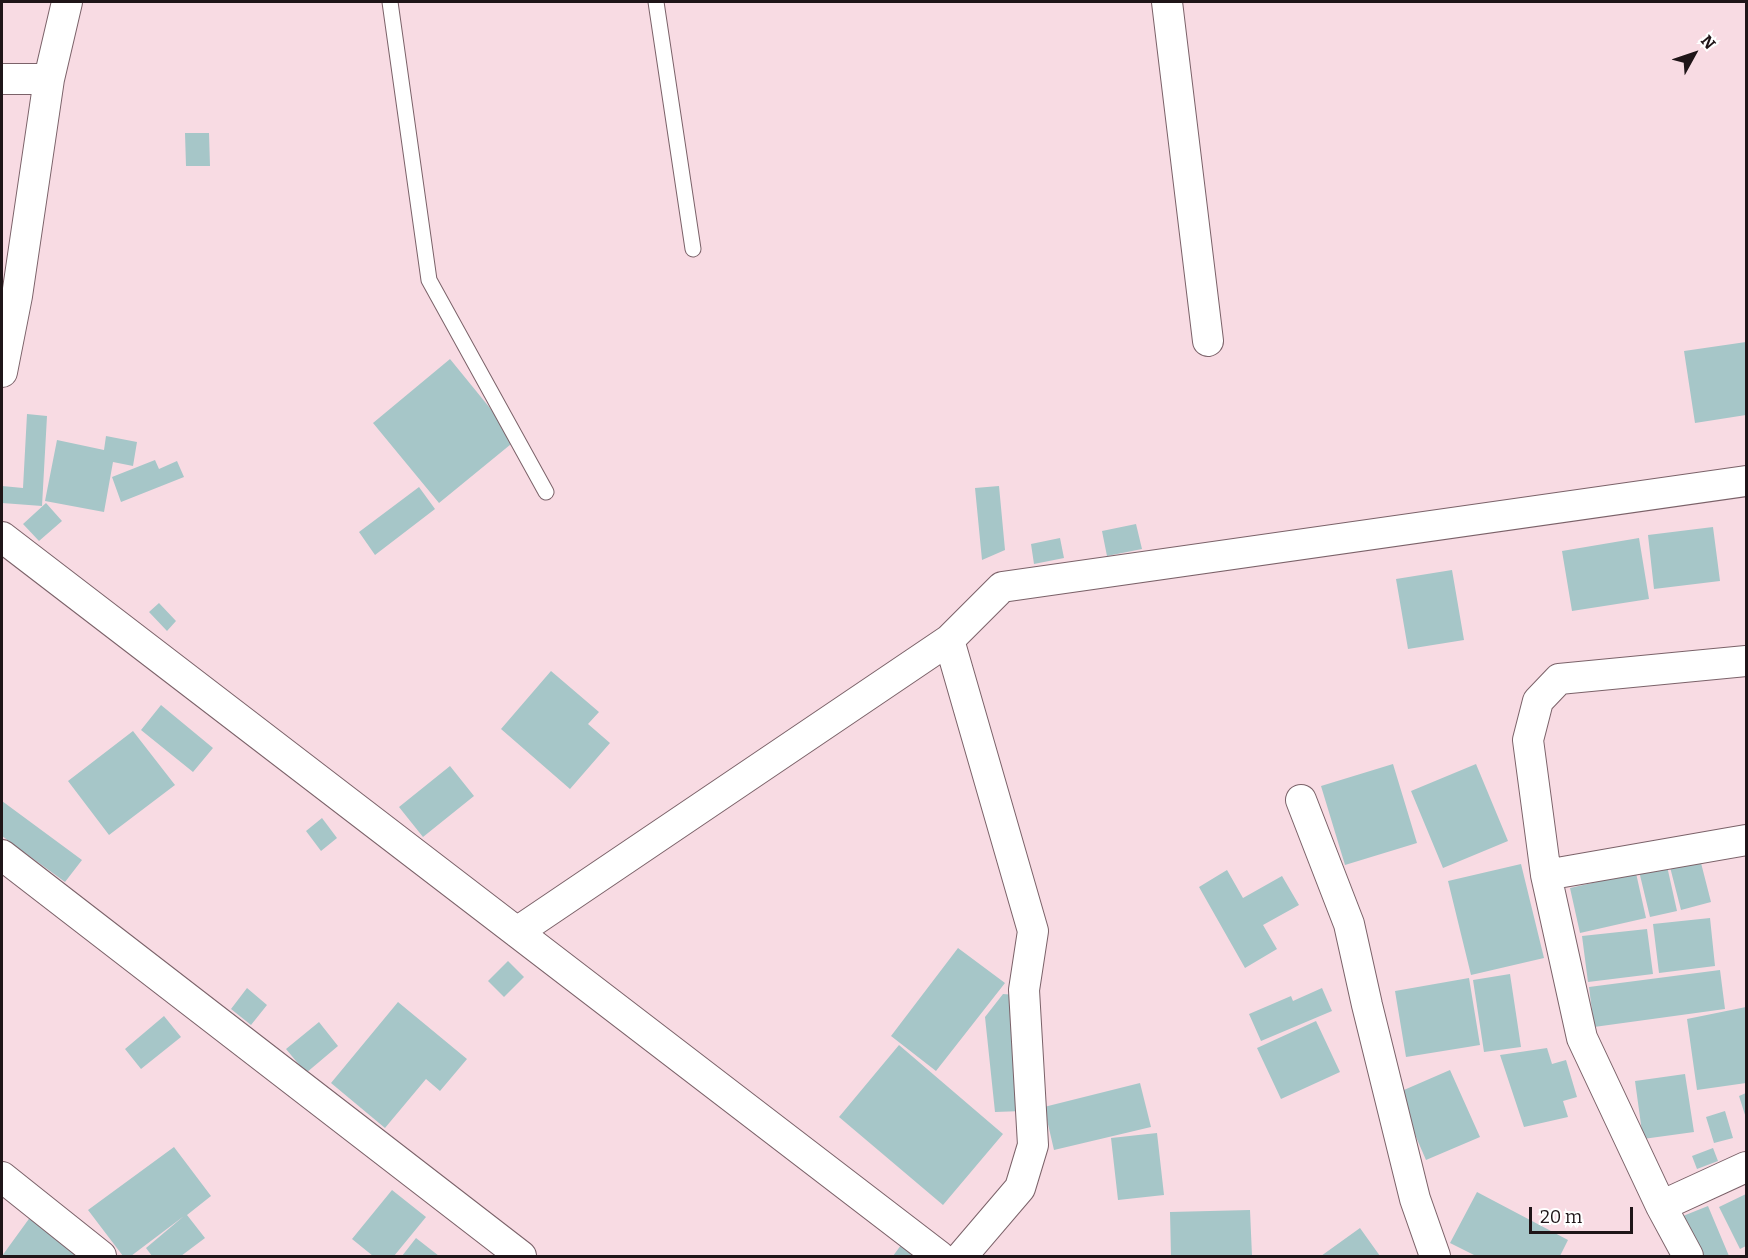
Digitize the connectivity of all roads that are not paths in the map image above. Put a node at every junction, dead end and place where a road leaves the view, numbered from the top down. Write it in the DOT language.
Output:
graph roads {
  1 [pos="67,2"];
  2 [pos="390,2"];
  3 [pos="656,2"];
  4 [pos="1167,2"];
  5 [pos="2,78"];
  6 [pos="49,79"];
  7 [pos="693,249"];
  8 [pos="1208,341"];
  9 [pos="2,372"];
  10 [pos="1746,481"];
  11 [pos="546,492"];
  12 [pos="2,537"];
  13 [pos="949,640"];
  14 [pos="1746,661"];
  15 [pos="1301,800"];
  16 [pos="1746,840"];
  17 [pos="2,855"];
  18 [pos="1546,875"];
  19 [pos="517,932"];
  20 [pos="1746,1167"];
  21 [pos="2,1177"];
  22 [pos="1661,1206"];
  23 [pos="101,1257"];
  24 [pos="521,1257"];
  25 [pos="939,1257"];
  26 [pos="962,1257"];
  27 [pos="1435,1257"];
  28 [pos="1688,1257"];
  1 -- 6 [label="street"];
  2 -- 11 [label="lane"];
  3 -- 7 [label="lane"];
  4 -- 8 [label="street"];
  5 -- 6 [label="street"];
  6 -- 9 [label="street"];
  10 -- 13 [label="street"];
  12 -- 19 [label="street"];
  13 -- 19 [label="street"];
  13 -- 26 [label="street"];
  14 -- 18 [label="street"];
  15 -- 27 [label="street"];
  16 -- 18 [label="street"];
  17 -- 24 [label="street"];
  18 -- 22 [label="street"];
  19 -- 25 [label="street"];
  20 -- 22 [label="street"];
  21 -- 23 [label="street"];
  22 -- 28 [label="street"];
}
